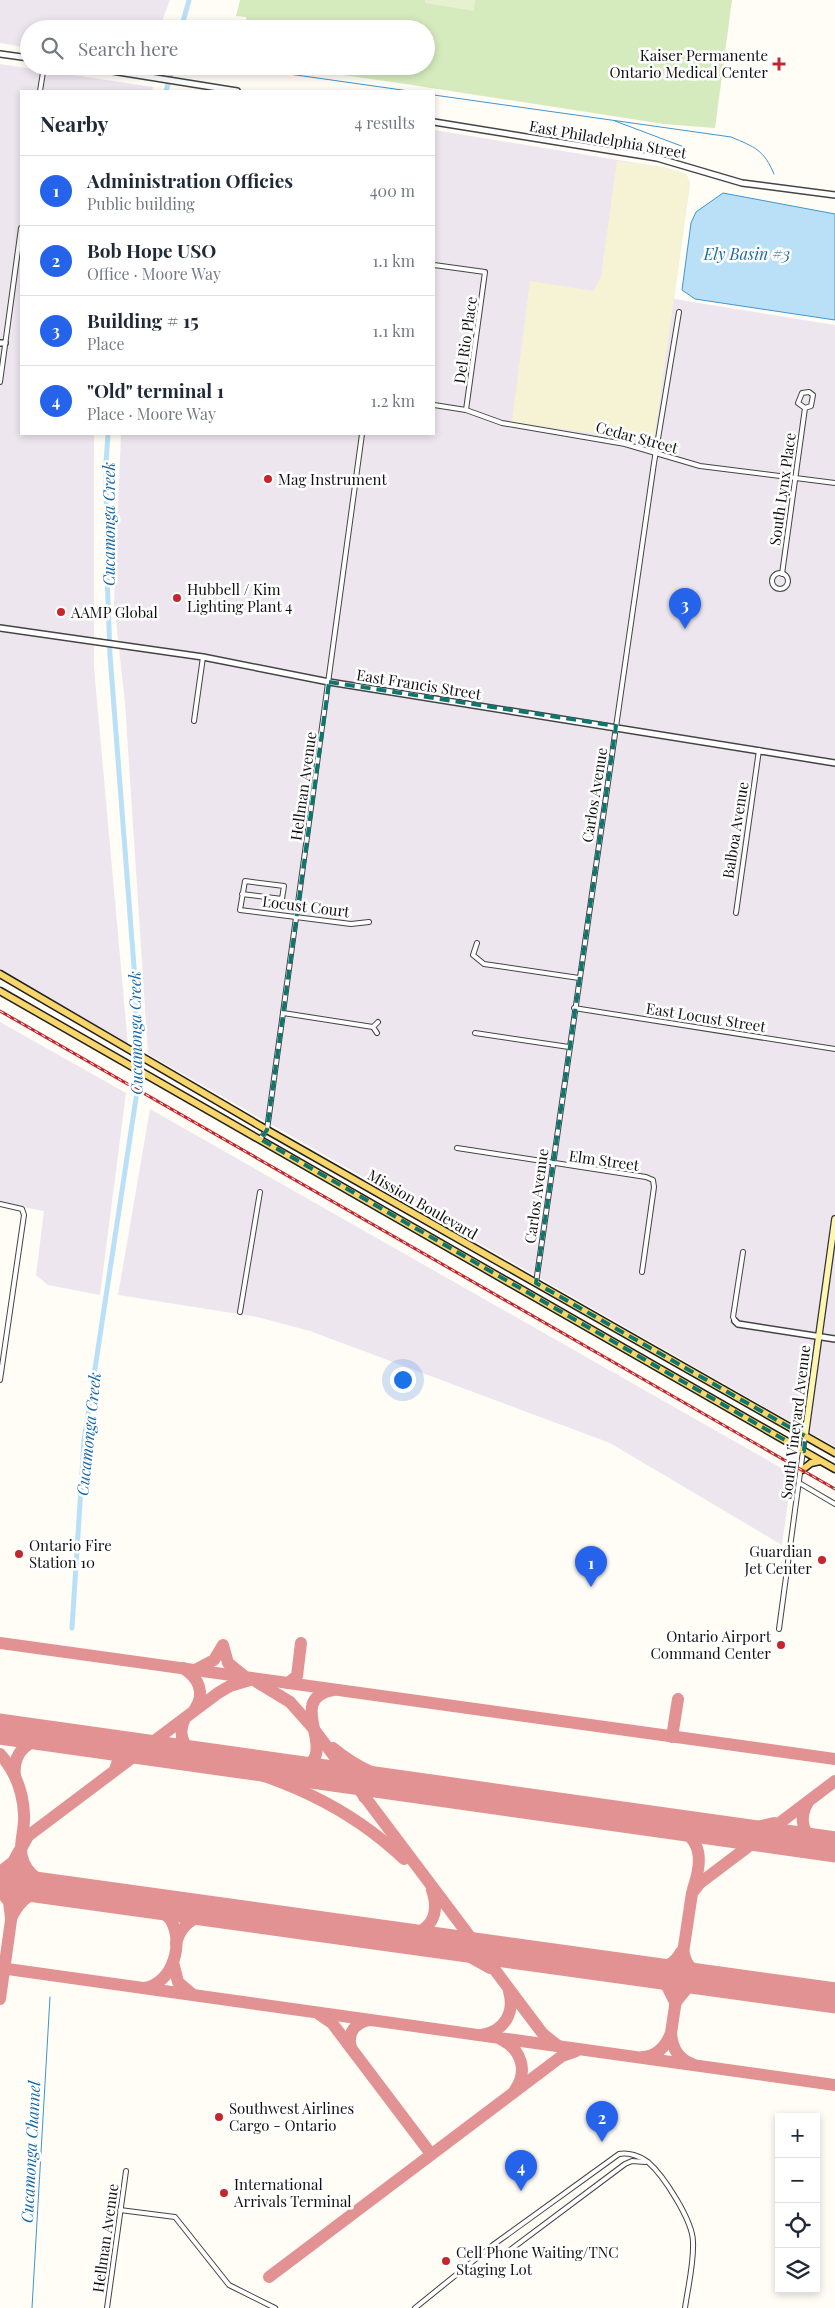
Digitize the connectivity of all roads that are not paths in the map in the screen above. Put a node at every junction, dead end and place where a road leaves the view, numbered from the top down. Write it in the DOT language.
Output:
graph roads {
  1 [pos="0,54"];
  2 [pos="20,57"];
  3 [pos="43,75"];
  4 [pos="137,75"];
  5 [pos="40,90"];
  6 [pos="231,90"];
  7 [pos="435,122"];
  8 [pos="835,195"];
  9 [pos="20,234"];
  10 [pos="435,265"];
  11 [pos="679,312"];
  12 [pos="3,343"];
  13 [pos="0,382"];
  14 [pos="435,405"];
  15 [pos="805,408"];
  16 [pos="466,410"];
  17 [pos="362,435"];
  18 [pos="656,454"];
  19 [pos="794,478"];
  20 [pos="835,483"];
  21 [pos="782,574"];
  22 [pos="0,628"];
  23 [pos="203,657"];
  24 [pos="329,682"];
  25 [pos="194,721"];
  26 [pos="616,726"];
  27 [pos="758,750"];
  28 [pos="835,763"];
  29 [pos="242,894"];
  30 [pos="736,913"];
  31 [pos="296,915"];
  32 [pos="369,922"];
  33 [pos="477,943"];
  34 [pos="0,974"];
  35 [pos="579,978"];
  36 [pos="0,991"];
  37 [pos="574,1008"];
  38 [pos="283,1013"];
  39 [pos="378,1022"];
  40 [pos="373,1027"];
  41 [pos="377,1033"];
  42 [pos="476,1033"];
  43 [pos="569,1047"];
  44 [pos="835,1049"];
  45 [pos="267,1130"];
  46 [pos="260,1139"];
  47 [pos="457,1148"];
  48 [pos="552,1164"];
  49 [pos="260,1192"];
  50 [pos="0,1204"];
  51 [pos="835,1219"];
  52 [pos="742,1252"];
  53 [pos="642,1272"];
  54 [pos="536,1283"];
  55 [pos="240,1312"];
  56 [pos="735,1321"];
  57 [pos="818,1336"];
  58 [pos="835,1339"];
  59 [pos="0,1380"];
  60 [pos="805,1436"];
  61 [pos="804,1451"];
  62 [pos="835,1453"];
  63 [pos="824,1462"];
  64 [pos="835,1469"];
  65 [pos="802,1470"];
  66 [pos="800,1484"];
  67 [pos="835,1504"];
  68 [pos="779,1629"];
  69 [pos="648,2162"];
  70 [pos="126,2171"];
  71 [pos="120,2210"];
  72 [pos="480,2257"];
  73 [pos="107,2308"];
  74 [pos="275,2308"];
  75 [pos="414,2308"];
  76 [pos="685,2308"];
  1 -- 2 [label="street"];
  3 -- 5 [label="street"];
  4 -- 6 [label="street"];
  7 -- 8 [label="street, East Philadelphia Street"];
  9 -- 12 [label="street"];
  10 -- 16 [label="street, Del Rio Place"];
  11 -- 18 [label="street, Carlos Avenue"];
  12 -- 13 [label="street"];
  14 -- 16 [label="street, Cedar Street"];
  15 -- 15 [label="street, South Lynx Place"];
  15 -- 19 [label="street, South Lynx Place"];
  16 -- 18 [label="street, Cedar Street"];
  17 -- 24 [label="street, Hellman Avenue"];
  18 -- 19 [label="street, Cedar Street"];
  18 -- 26 [label="street, Carlos Avenue"];
  19 -- 20 [label="street, Cedar Street"];
  19 -- 21 [label="street, South Lynx Place"];
  21 -- 21 [label="street, South Lynx Place"];
  22 -- 23 [label="street, East Francis Street"];
  23 -- 24 [label="street, East Francis Street"];
  23 -- 25 [label="street"];
  24 -- 26 [label="street, East Francis Street"];
  24 -- 31 [label="street, Hellman Avenue"];
  26 -- 27 [label="street, East Francis Street"];
  26 -- 35 [label="street, Carlos Avenue"];
  27 -- 28 [label="street, East Francis Street"];
  27 -- 30 [label="street, Balboa Avenue"];
  29 -- 29 [label="street"];
  29 -- 31 [label="street, Locust Court"];
  31 -- 32 [label="street, Locust Court"];
  31 -- 38 [label="street, Hellman Avenue"];
  33 -- 35 [label="street"];
  34 -- 45 [label="main road, Mission Boulevard"];
  35 -- 37 [label="street, Carlos Avenue"];
  36 -- 46 [label="main road, Mission Boulevard"];
  37 -- 43 [label="street, Carlos Avenue"];
  37 -- 44 [label="street, East Locust Street"];
  38 -- 40 [label="street"];
  38 -- 45 [label="street, Hellman Avenue"];
  39 -- 40 [label="street"];
  40 -- 41 [label="street"];
  42 -- 43 [label="street"];
  43 -- 48 [label="street, Carlos Avenue"];
  45 -- 46 [label="street"];
  45 -- 54 [label="main road, Mission Boulevard"];
  46 -- 61 [label="main road, Mission Boulevard"];
  47 -- 48 [label="street, Elm Street"];
  48 -- 53 [label="street, Elm Street"];
  48 -- 54 [label="street, Carlos Avenue"];
  49 -- 55 [label="street"];
  50 -- 59 [label="street"];
  51 -- 57 [label="main road, South Vineyard Avenue"];
  52 -- 56 [label="street"];
  54 -- 60 [label="main road, Mission Boulevard"];
  56 -- 57 [label="street"];
  57 -- 58 [label="street"];
  57 -- 60 [label="main road, South Vineyard Avenue"];
  60 -- 61 [label="street, South Vineyard Avenue"];
  60 -- 62 [label="main road, Mission Boulevard"];
  61 -- 63 [label="main road, Mission Boulevard"];
  61 -- 65 [label="street, South Vineyard Avenue"];
  63 -- 64 [label="main road, Mission Boulevard"];
  63 -- 65 [label="main road"];
  65 -- 66 [label="street, South Vineyard Avenue"];
  66 -- 67 [label="street"];
  66 -- 68 [label="street, South Vineyard Avenue"];
  69 -- 72 [label="street"];
  69 -- 72 [label="street"];
  69 -- 76 [label="street"];
  70 -- 71 [label="street, Hellman Avenue"];
  71 -- 73 [label="street, Hellman Avenue"];
  71 -- 74 [label="street"];
  72 -- 75 [label="street"];
}
